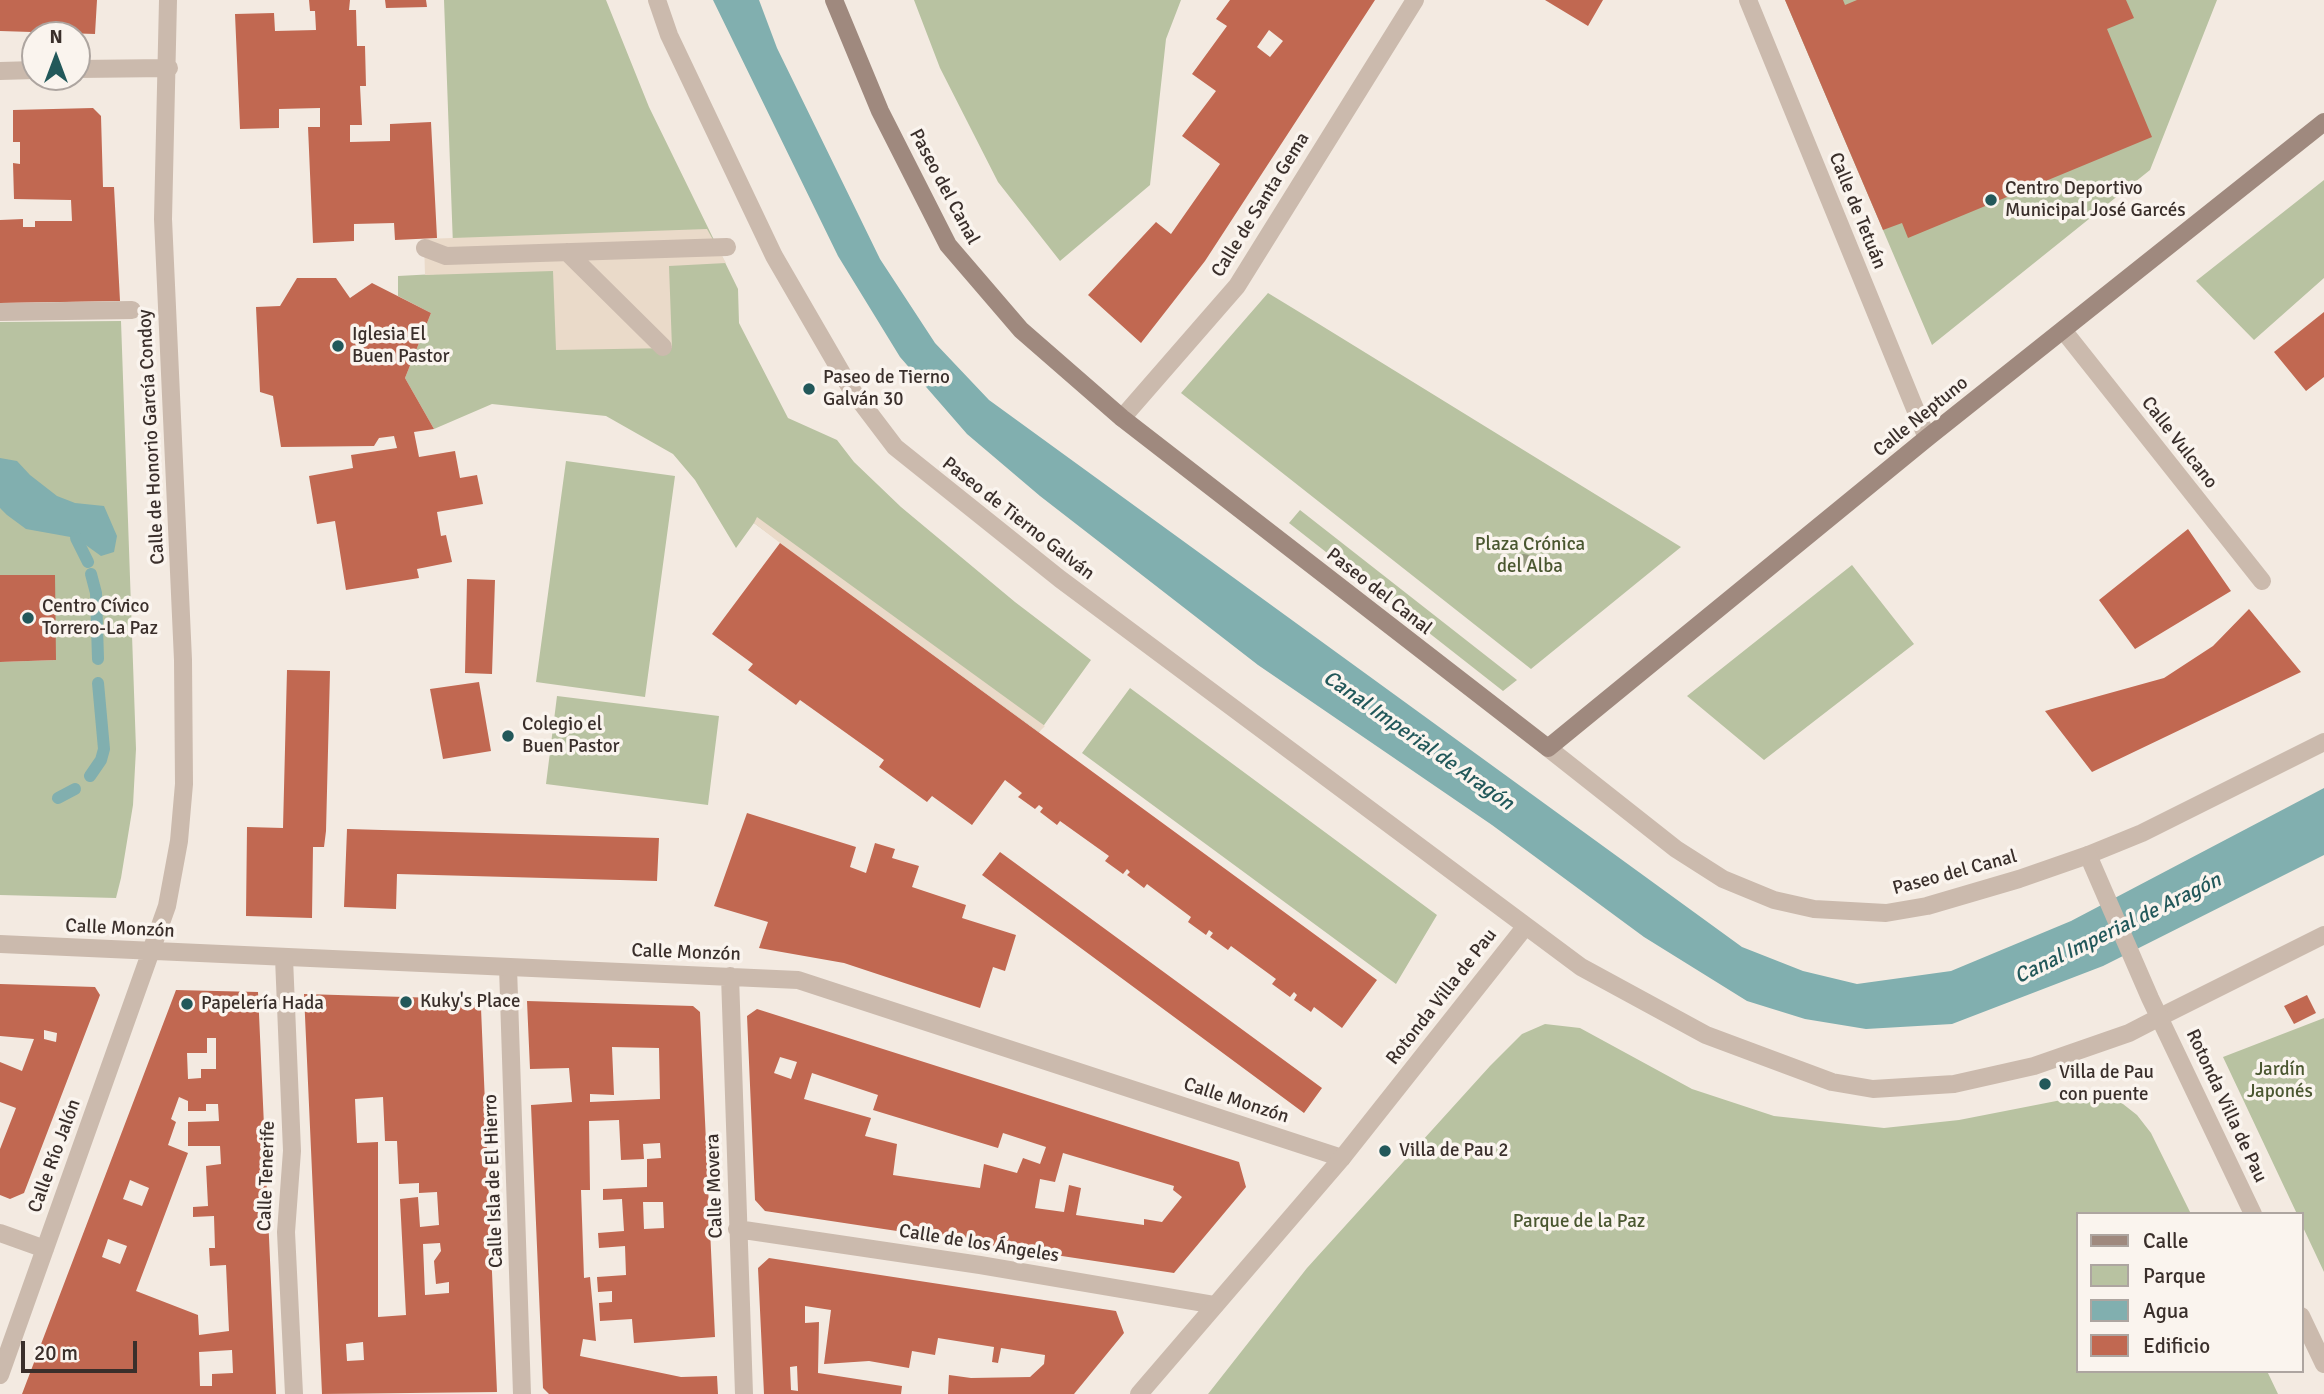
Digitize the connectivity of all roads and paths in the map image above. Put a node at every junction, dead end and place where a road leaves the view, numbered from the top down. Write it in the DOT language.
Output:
graph roads {
  1 [pos="168,0"];
  2 [pos="657,0"];
  3 [pos="834,0"];
  4 [pos="1415,0"];
  5 [pos="1748,0"];
  6 [pos="169,68"];
  7 [pos="91,69"];
  8 [pos="21,70"];
  9 [pos="0,71"];
  10 [pos="2324,122"];
  11 [pos="727,247"];
  12 [pos="425,248"];
  13 [pos="568,252"];
  14 [pos="132,310"];
  15 [pos="0,312"];
  16 [pos="2063,330"];
  17 [pos="663,347"];
  18 [pos="1122,418"];
  19 [pos="1927,438"];
  20 [pos="2262,581"];
  21 [pos="2324,742"];
  22 [pos="1548,748"];
  23 [pos="2088,855"];
  24 [pos="1525,927"];
  25 [pos="2324,934"];
  26 [pos="0,944"];
  27 [pos="150,951"];
  28 [pos="284,958"];
  29 [pos="508,967"];
  30 [pos="730,976"];
  31 [pos="2160,1017"];
  32 [pos="1342,1158"];
  33 [pos="2252,1212"];
  34 [pos="737,1229"];
  35 [pos="0,1233"];
  36 [pos="44,1249"];
  37 [pos="1215,1305"];
  38 [pos="2303,1320"];
  39 [pos="2324,1364"];
  40 [pos="0,1375"];
  41 [pos="294,1394"];
  42 [pos="522,1394"];
  43 [pos="744,1394"];
  44 [pos="1139,1394"];
  1 -- 6 [label="street, Calle de Honorio García Condoy"];
  2 -- 24 [label="street, Paseo de Tierno Galván"];
  3 -- 18 [label="main road, Paseo del Canal"];
  4 -- 18 [label="street, Calle de Santa Gema"];
  5 -- 19 [label="street, Calle de Tetuán"];
  6 -- 7 [label="street"];
  6 -- 27 [label="street, Calle de Honorio García Condoy"];
  8 -- 9 [label="street"];
  10 -- 16 [label="main road, Calle Neptuno"];
  11 -- 13 [label="street"];
  12 -- 13 [label="street"];
  13 -- 17 [label="street"];
  14 -- 15 [label="street"];
  16 -- 19 [label="main road, Calle Neptuno"];
  16 -- 20 [label="street, Calle Vulcano"];
  18 -- 22 [label="main road, Paseo del Canal"];
  19 -- 22 [label="main road, Calle Neptuno"];
  21 -- 23 [label="street, Paseo del Canal"];
  22 -- 23 [label="street, Paseo del Canal"];
  23 -- 31 [label="street, Rotonda Villa de Pau"];
  24 -- 31 [label="street, Rotonda Villa de Pau"];
  24 -- 32 [label="street, Rotonda Villa de Pau"];
  25 -- 31 [label="street"];
  26 -- 27 [label="street, Calle Monzón"];
  27 -- 28 [label="street, Calle Monzón"];
  27 -- 36 [label="street, Calle Río Jalón"];
  28 -- 29 [label="street, Calle Monzón"];
  28 -- 41 [label="street, Calle Tenerife"];
  29 -- 30 [label="street, Calle Monzón"];
  29 -- 42 [label="street, Calle Isla de El Hierro"];
  30 -- 32 [label="street, Calle Monzón"];
  30 -- 34 [label="street, Calle Movera"];
  31 -- 33 [label="street, Rotonda Villa de Pau"];
  32 -- 37 [label="street, Rotonda Villa de Pau"];
  34 -- 37 [label="street, Calle de los Ángeles"];
  34 -- 43 [label="street, Calle Movera"];
  35 -- 36 [label="street"];
  36 -- 40 [label="street, Calle Río Jalón"];
  37 -- 44 [label="street, Rotonda Villa de Pau"];
  38 -- 39 [label="street"];
}
